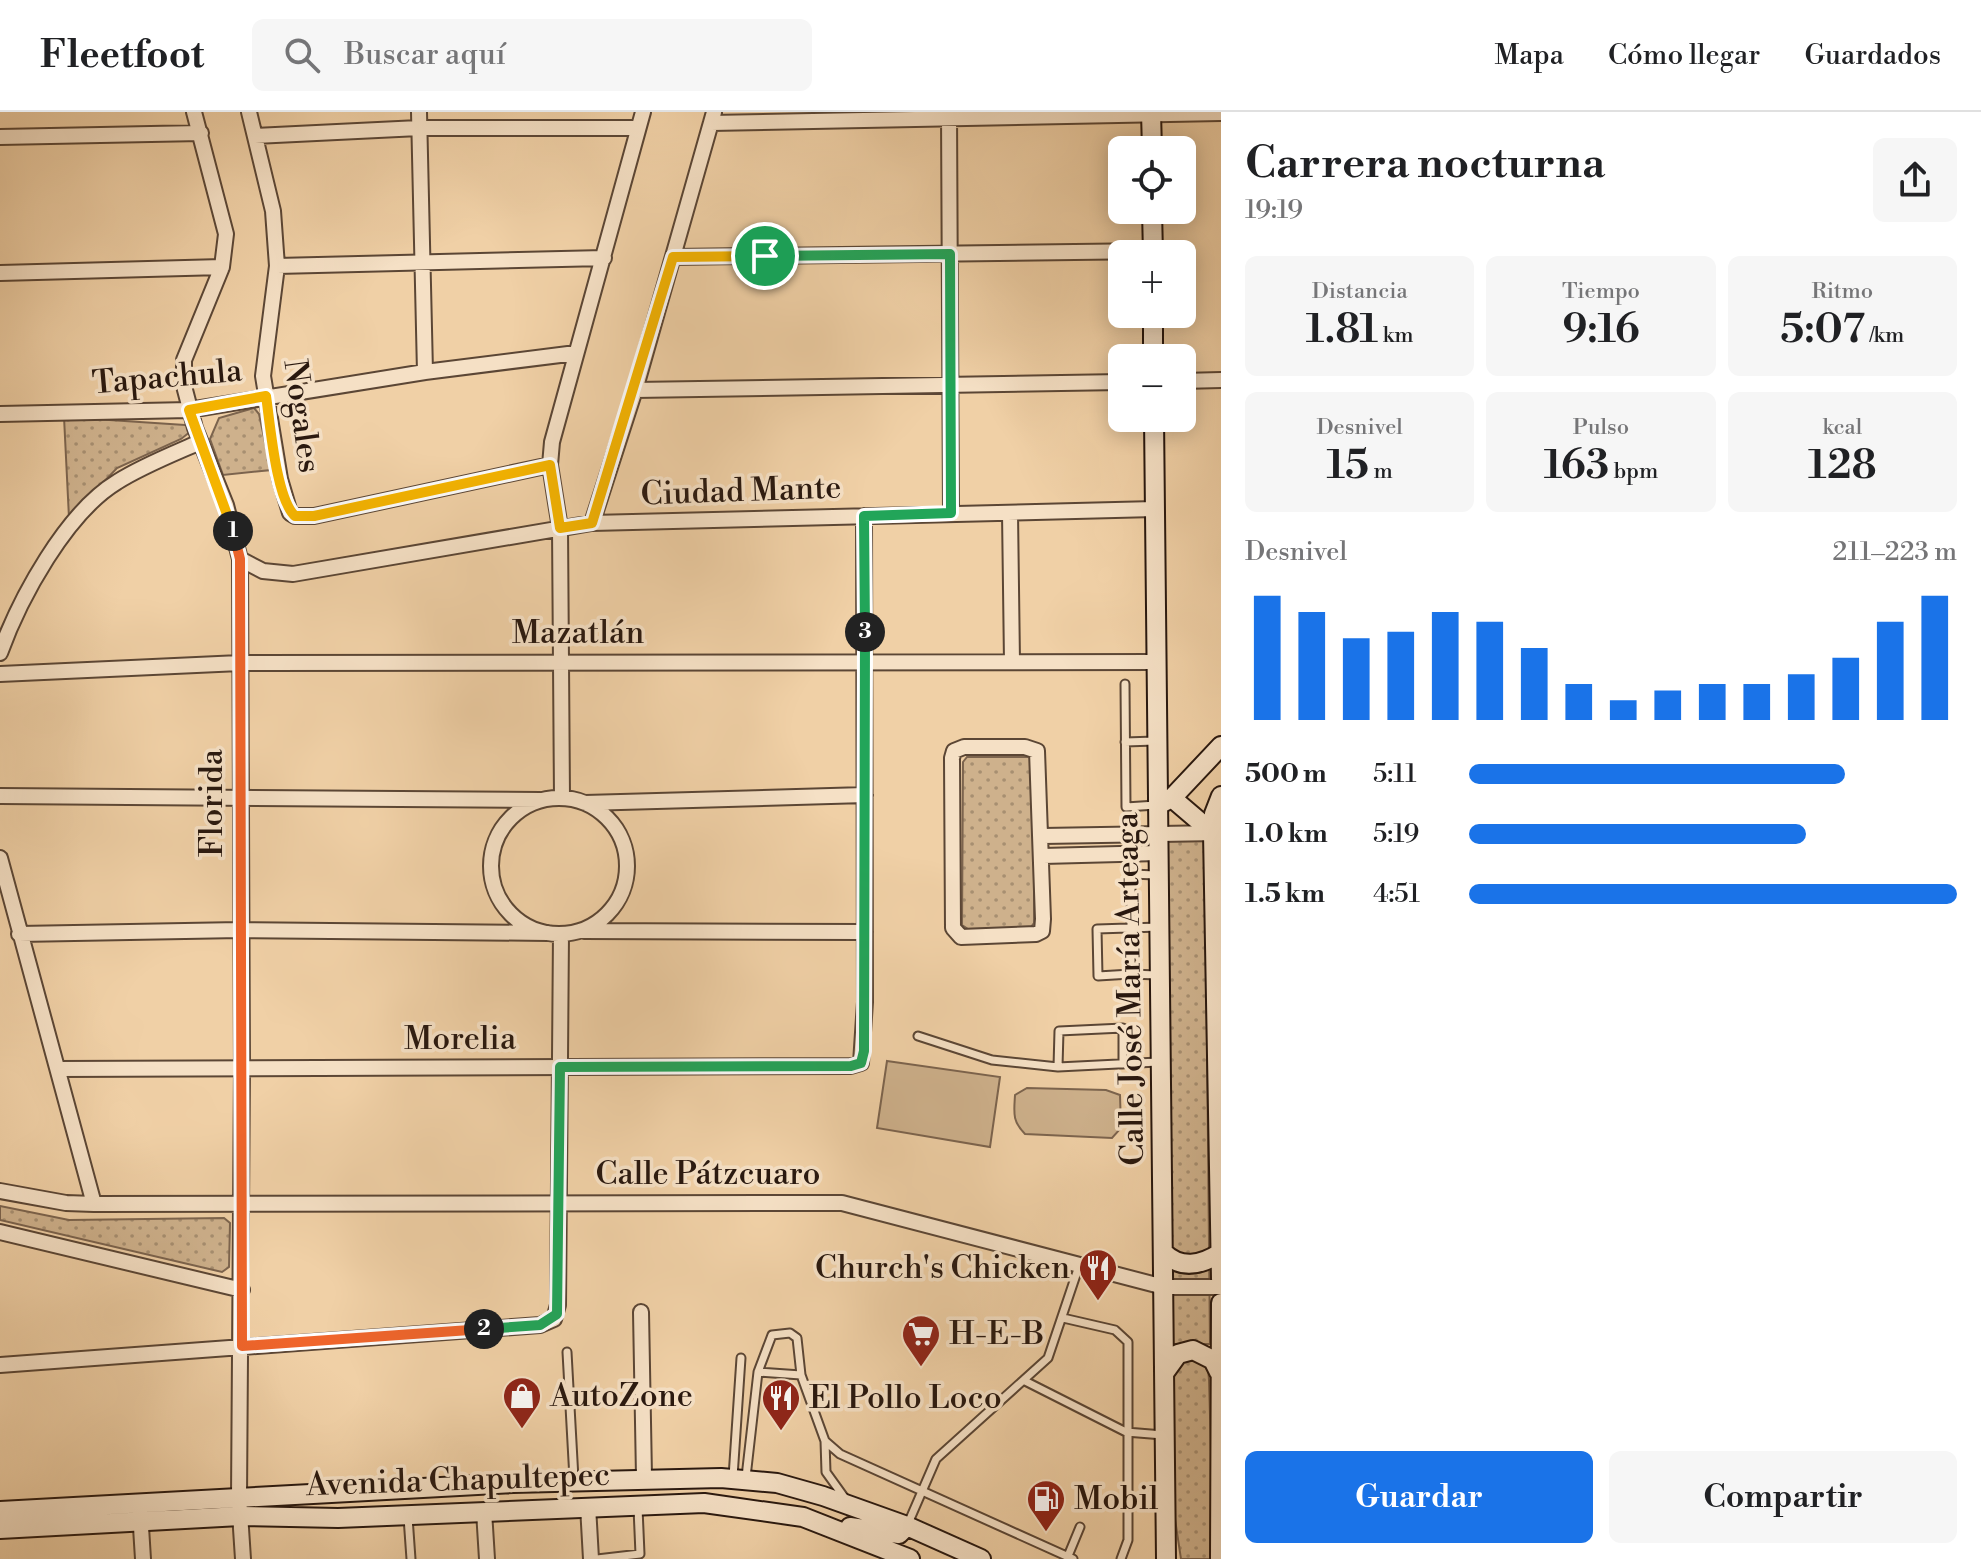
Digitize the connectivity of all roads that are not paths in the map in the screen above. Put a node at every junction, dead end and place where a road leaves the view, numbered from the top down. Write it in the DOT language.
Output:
graph roads {
  1 [pos="194,112"];
  2 [pos="249,112"];
  3 [pos="419,112"];
  4 [pos="643,112"];
  5 [pos="1151,113"];
  6 [pos="1221,113"];
  7 [pos="949,115"];
  8 [pos="713,118"];
  9 [pos="419,128"];
  10 [pos="638,128"];
  11 [pos="201,133"];
  12 [pos="255,136"];
  13 [pos="1152,136"];
  14 [pos="0,137"];
  15 [pos="1108,253"];
  16 [pos="950,254"];
  17 [pos="673,257"];
  18 [pos="604,258"];
  19 [pos="422,262"];
  20 [pos="277,266"];
  21 [pos="222,267"];
  22 [pos="0,273"];
  23 [pos="576,353"];
  24 [pos="425,372"];
  25 [pos="1221,380"];
  26 [pos="1196,381"];
  27 [pos="1108,382"];
  28 [pos="950,384"];
  29 [pos="635,390"];
  30 [pos="266,396"];
  31 [pos="189,410"];
  32 [pos="0,414"];
  33 [pos="1154,432"];
  34 [pos="200,442"];
  35 [pos="550,465"];
  36 [pos="1155,509"];
  37 [pos="951,513"];
  38 [pos="1010,513"];
  39 [pos="864,516"];
  40 [pos="592,523"];
  41 [pos="560,528"];
  42 [pos="240,559"];
  43 [pos="0,653"];
  44 [pos="562,661"];
  45 [pos="866,662"];
  46 [pos="1012,662"];
  47 [pos="1156,662"];
  48 [pos="240,663"];
  49 [pos="0,674"];
  50 [pos="1125,684"];
  51 [pos="1157,741"];
  52 [pos="1125,742"];
  53 [pos="1221,746"];
  54 [pos="865,795"];
  55 [pos="0,796"];
  56 [pos="240,796"];
  57 [pos="1221,796"];
  58 [pos="562,798"];
  59 [pos="540,800"];
  60 [pos="1165,802"];
  61 [pos="585,803"];
  62 [pos="1158,833"];
  63 [pos="1217,833"];
  64 [pos="1043,836"];
  65 [pos="1158,853"];
  66 [pos="1043,856"];
  67 [pos="0,858"];
  68 [pos="1158,875"];
  69 [pos="1159,927"];
  70 [pos="1131,928"];
  71 [pos="240,930"];
  72 [pos="580,931"];
  73 [pos="865,932"];
  74 [pos="19,934"];
  75 [pos="554,934"];
  76 [pos="1218,934"];
  77 [pos="1131,974"];
  78 [pos="1160,975"];
  79 [pos="1218,1035"];
  80 [pos="918,1036"];
  81 [pos="1161,1062"];
  82 [pos="1123,1064"];
  83 [pos="560,1067"];
  84 [pos="1058,1067"];
  85 [pos="242,1068"];
  86 [pos="58,1069"];
  87 [pos="0,1191"];
  88 [pos="559,1201"];
  89 [pos="94,1204"];
  90 [pos="241,1205"];
  91 [pos="0,1232"];
  92 [pos="1163,1252"];
  93 [pos="1220,1253"];
  94 [pos="1079,1266"];
  95 [pos="1221,1279"];
  96 [pos="1164,1287"];
  97 [pos="1221,1287"];
  98 [pos="242,1290"];
  99 [pos="1221,1303"];
  100 [pos="641,1312"];
  101 [pos="1063,1318"];
  102 [pos="242,1346"];
  103 [pos="567,1352"];
  104 [pos="741,1358"];
  105 [pos="0,1365"];
  106 [pos="758,1372"];
  107 [pos="1165,1372"];
  108 [pos="1219,1372"];
  109 [pos="801,1375"];
  110 [pos="1025,1381"];
  111 [pos="1126,1432"];
  112 [pos="1165,1436"];
  113 [pos="1220,1436"];
  114 [pos="825,1441"];
  115 [pos="665,1476"];
  116 [pos="644,1477"];
  117 [pos="739,1479"];
  118 [pos="574,1481"];
  119 [pos="921,1489"];
  120 [pos="672,1503"];
  121 [pos="638,1504"];
  122 [pos="850,1505"];
  123 [pos="588,1506"];
  124 [pos="240,1507"];
  125 [pos="0,1511"];
  126 [pos="484,1511"];
  127 [pos="140,1512"];
  128 [pos="408,1515"];
  129 [pos="907,1526"];
  130 [pos="1080,1527"];
  131 [pos="0,1529"];
  132 [pos="844,1531"];
  133 [pos="1167,1539"];
  134 [pos="1070,1558"];
  135 [pos="143,1559"];
  136 [pos="243,1559"];
  137 [pos="411,1559"];
  138 [pos="487,1559"];
  139 [pos="594,1559"];
  140 [pos="910,1559"];
  141 [pos="981,1559"];
  142 [pos="1121,1559"];
  143 [pos="1166,1559"];
  144 [pos="1175,1559"];
  145 [pos="1220,1559"];
  1 -- 11 [label="street, Florida"];
  2 -- 12 [label="street, Nogales"];
  3 -- 9 [label="street"];
  4 -- 10 [label="street"];
  5 -- 6 [label="street"];
  5 -- 7 [label="street"];
  5 -- 13 [label="street"];
  7 -- 8 [label="street"];
  7 -- 16 [label="street"];
  8 -- 17 [label="street"];
  9 -- 10 [label="street"];
  9 -- 12 [label="street"];
  9 -- 19 [label="street"];
  10 -- 18 [label="street"];
  11 -- 14 [label="street"];
  11 -- 21 [label="street, Florida"];
  12 -- 20 [label="street, Nogales"];
  15 -- 16 [label="street"];
  16 -- 17 [label="street"];
  16 -- 28 [label="street"];
  17 -- 29 [label="street"];
  18 -- 19 [label="street"];
  18 -- 23 [label="street"];
  19 -- 20 [label="street"];
  19 -- 24 [label="street"];
  20 -- 30 [label="street, Nogales"];
  21 -- 22 [label="street"];
  21 -- 31 [label="street, Florida"];
  23 -- 24 [label="street, Tapachula"];
  23 -- 35 [label="street"];
  24 -- 30 [label="street, Tapachula"];
  25 -- 26 [label="street"];
  27 -- 28 [label="street"];
  28 -- 29 [label="street"];
  28 -- 37 [label="street"];
  29 -- 40 [label="street"];
  30 -- 31 [label="street, Tapachula"];
  30 -- 35 [label="street, Nogales"];
  31 -- 32 [label="street, Tapachula"];
  31 -- 34 [label="street, Florida"];
  33 -- 36 [label="street, Calle José María Arteaga"];
  34 -- 42 [label="street, Florida"];
  34 -- 43 [label="street"];
  35 -- 41 [label="street"];
  36 -- 38 [label="street, Ciudad Mante"];
  36 -- 47 [label="street, Calle José María Arteaga"];
  37 -- 38 [label="street, Ciudad Mante"];
  37 -- 39 [label="street, Ciudad Mante"];
  38 -- 46 [label="street"];
  39 -- 40 [label="street, Ciudad Mante"];
  39 -- 45 [label="street"];
  40 -- 41 [label="street, Ciudad Mante"];
  41 -- 42 [label="street, Ciudad Mante"];
  41 -- 44 [label="street"];
  42 -- 48 [label="street, Florida"];
  44 -- 45 [label="street, Mazatlán"];
  44 -- 48 [label="street, Mazatlán"];
  44 -- 58 [label="street"];
  45 -- 46 [label="street, Mazatlán"];
  45 -- 54 [label="street"];
  46 -- 47 [label="street, Mazatlán"];
  47 -- 51 [label="street, Calle José María Arteaga"];
  48 -- 49 [label="street, Mazatlán"];
  48 -- 56 [label="street, Florida"];
  50 -- 52 [label="lane"];
  51 -- 52 [label="lane"];
  51 -- 60 [label="street, Calle José María Arteaga"];
  52 -- 60 [label="lane"];
  53 -- 60 [label="street"];
  54 -- 61 [label="street"];
  54 -- 73 [label="street"];
  55 -- 56 [label="street"];
  56 -- 59 [label="street"];
  56 -- 71 [label="street, Florida"];
  57 -- 63 [label="street"];
  58 -- 59 [label="street"];
  58 -- 61 [label="street"];
  59 -- 75 [label="street"];
  60 -- 62 [label="street, Calle José María Arteaga"];
  60 -- 63 [label="street"];
  61 -- 72 [label="street"];
  62 -- 63 [label="street"];
  62 -- 64 [label="street"];
  62 -- 65 [label="street, Calle José María Arteaga"];
  63 -- 76 [label="street"];
  64 -- 66 [label="street"];
  64 -- 66 [label="street"];
  65 -- 66 [label="street"];
  65 -- 68 [label="street, Calle José María Arteaga"];
  67 -- 74 [label="street"];
  68 -- 69 [label="street, Calle José María Arteaga"];
  68 -- 70 [label="lane"];
  69 -- 70 [label="lane"];
  69 -- 78 [label="street, Calle José María Arteaga"];
  70 -- 77 [label="lane"];
  70 -- 77 [label="lane"];
  71 -- 74 [label="street"];
  71 -- 75 [label="street"];
  71 -- 85 [label="street, Florida"];
  72 -- 73 [label="street"];
  72 -- 75 [label="street"];
  73 -- 83 [label="street, Morelia"];
  74 -- 86 [label="street"];
  75 -- 83 [label="street"];
  76 -- 79 [label="street"];
  77 -- 78 [label="lane"];
  78 -- 81 [label="street, Calle José María Arteaga"];
  79 -- 93 [label="street"];
  80 -- 84 [label="lane"];
  81 -- 82 [label="lane"];
  81 -- 92 [label="street, Calle José María Arteaga"];
  82 -- 84 [label="lane"];
  82 -- 84 [label="lane"];
  83 -- 85 [label="street, Morelia"];
  83 -- 88 [label="street"];
  85 -- 86 [label="street, Morelia"];
  85 -- 90 [label="street, Florida"];
  86 -- 89 [label="street"];
  87 -- 89 [label="street, Calle Pátzcuaro"];
  88 -- 90 [label="street, Calle Pátzcuaro"];
  88 -- 94 [label="street, Calle Pátzcuaro"];
  88 -- 102 [label="street"];
  89 -- 90 [label="street, Calle Pátzcuaro"];
  90 -- 98 [label="street, Florida"];
  91 -- 98 [label="street"];
  92 -- 93 [label="street"];
  92 -- 96 [label="street, Calle José María Arteaga"];
  93 -- 95 [label="street"];
  94 -- 96 [label="street, Calle Pátzcuaro"];
  94 -- 101 [label="lane"];
  96 -- 97 [label="street, Calle Pátzcuaro"];
  96 -- 107 [label="street, Calle José María Arteaga"];
  98 -- 102 [label="street, Florida"];
  99 -- 108 [label="street"];
  100 -- 116 [label="street"];
  101 -- 110 [label="lane"];
  101 -- 111 [label="lane"];
  102 -- 105 [label="street"];
  102 -- 124 [label="street, Florida"];
  103 -- 118 [label="lane"];
  104 -- 117 [label="lane"];
  106 -- 109 [label="lane"];
  106 -- 109 [label="lane"];
  106 -- 117 [label="lane"];
  107 -- 108 [label="street"];
  107 -- 112 [label="street, Calle José María Arteaga"];
  108 -- 113 [label="street"];
  109 -- 114 [label="lane"];
  110 -- 111 [label="lane"];
  110 -- 119 [label="lane"];
  111 -- 112 [label="lane"];
  111 -- 142 [label="lane"];
  112 -- 133 [label="street, Calle José María Arteaga"];
  113 -- 145 [label="street"];
  114 -- 119 [label="lane"];
  114 -- 122 [label="lane"];
  115 -- 116 [label="street, Avenida Chapultepec"];
  115 -- 117 [label="street, Avenida Chapultepec"];
  115 -- 120 [label="street"];
  116 -- 118 [label="street, Avenida Chapultepec"];
  116 -- 123 [label="street"];
  117 -- 122 [label="street, Avenida Chapultepec"];
  118 -- 124 [label="street, Avenida Chapultepec"];
  119 -- 129 [label="lane"];
  119 -- 134 [label="lane"];
  120 -- 121 [label="street, Avenida Chapultepec"];
  120 -- 132 [label="street, Avenida Chapultepec"];
  121 -- 123 [label="street, Avenida Chapultepec"];
  121 -- 139 [label="lane"];
  122 -- 129 [label="street, Avenida Chapultepec"];
  123 -- 126 [label="street, Avenida Chapultepec"];
  123 -- 139 [label="street"];
  124 -- 127 [label="street"];
  124 -- 128 [label="street, Avenida Chapultepec"];
  124 -- 136 [label="street, Florida"];
  125 -- 127 [label="street"];
  126 -- 128 [label="street, Avenida Chapultepec"];
  126 -- 138 [label="street"];
  127 -- 131 [label="street"];
  127 -- 135 [label="street"];
  128 -- 137 [label="lane"];
  129 -- 132 [label="street"];
  129 -- 141 [label="street, Avenida Chapultepec"];
  130 -- 134 [label="lane"];
  132 -- 140 [label="street, Avenida Chapultepec"];
  133 -- 143 [label="street, Calle José María Arteaga"];
  133 -- 144 [label="street"];
}
